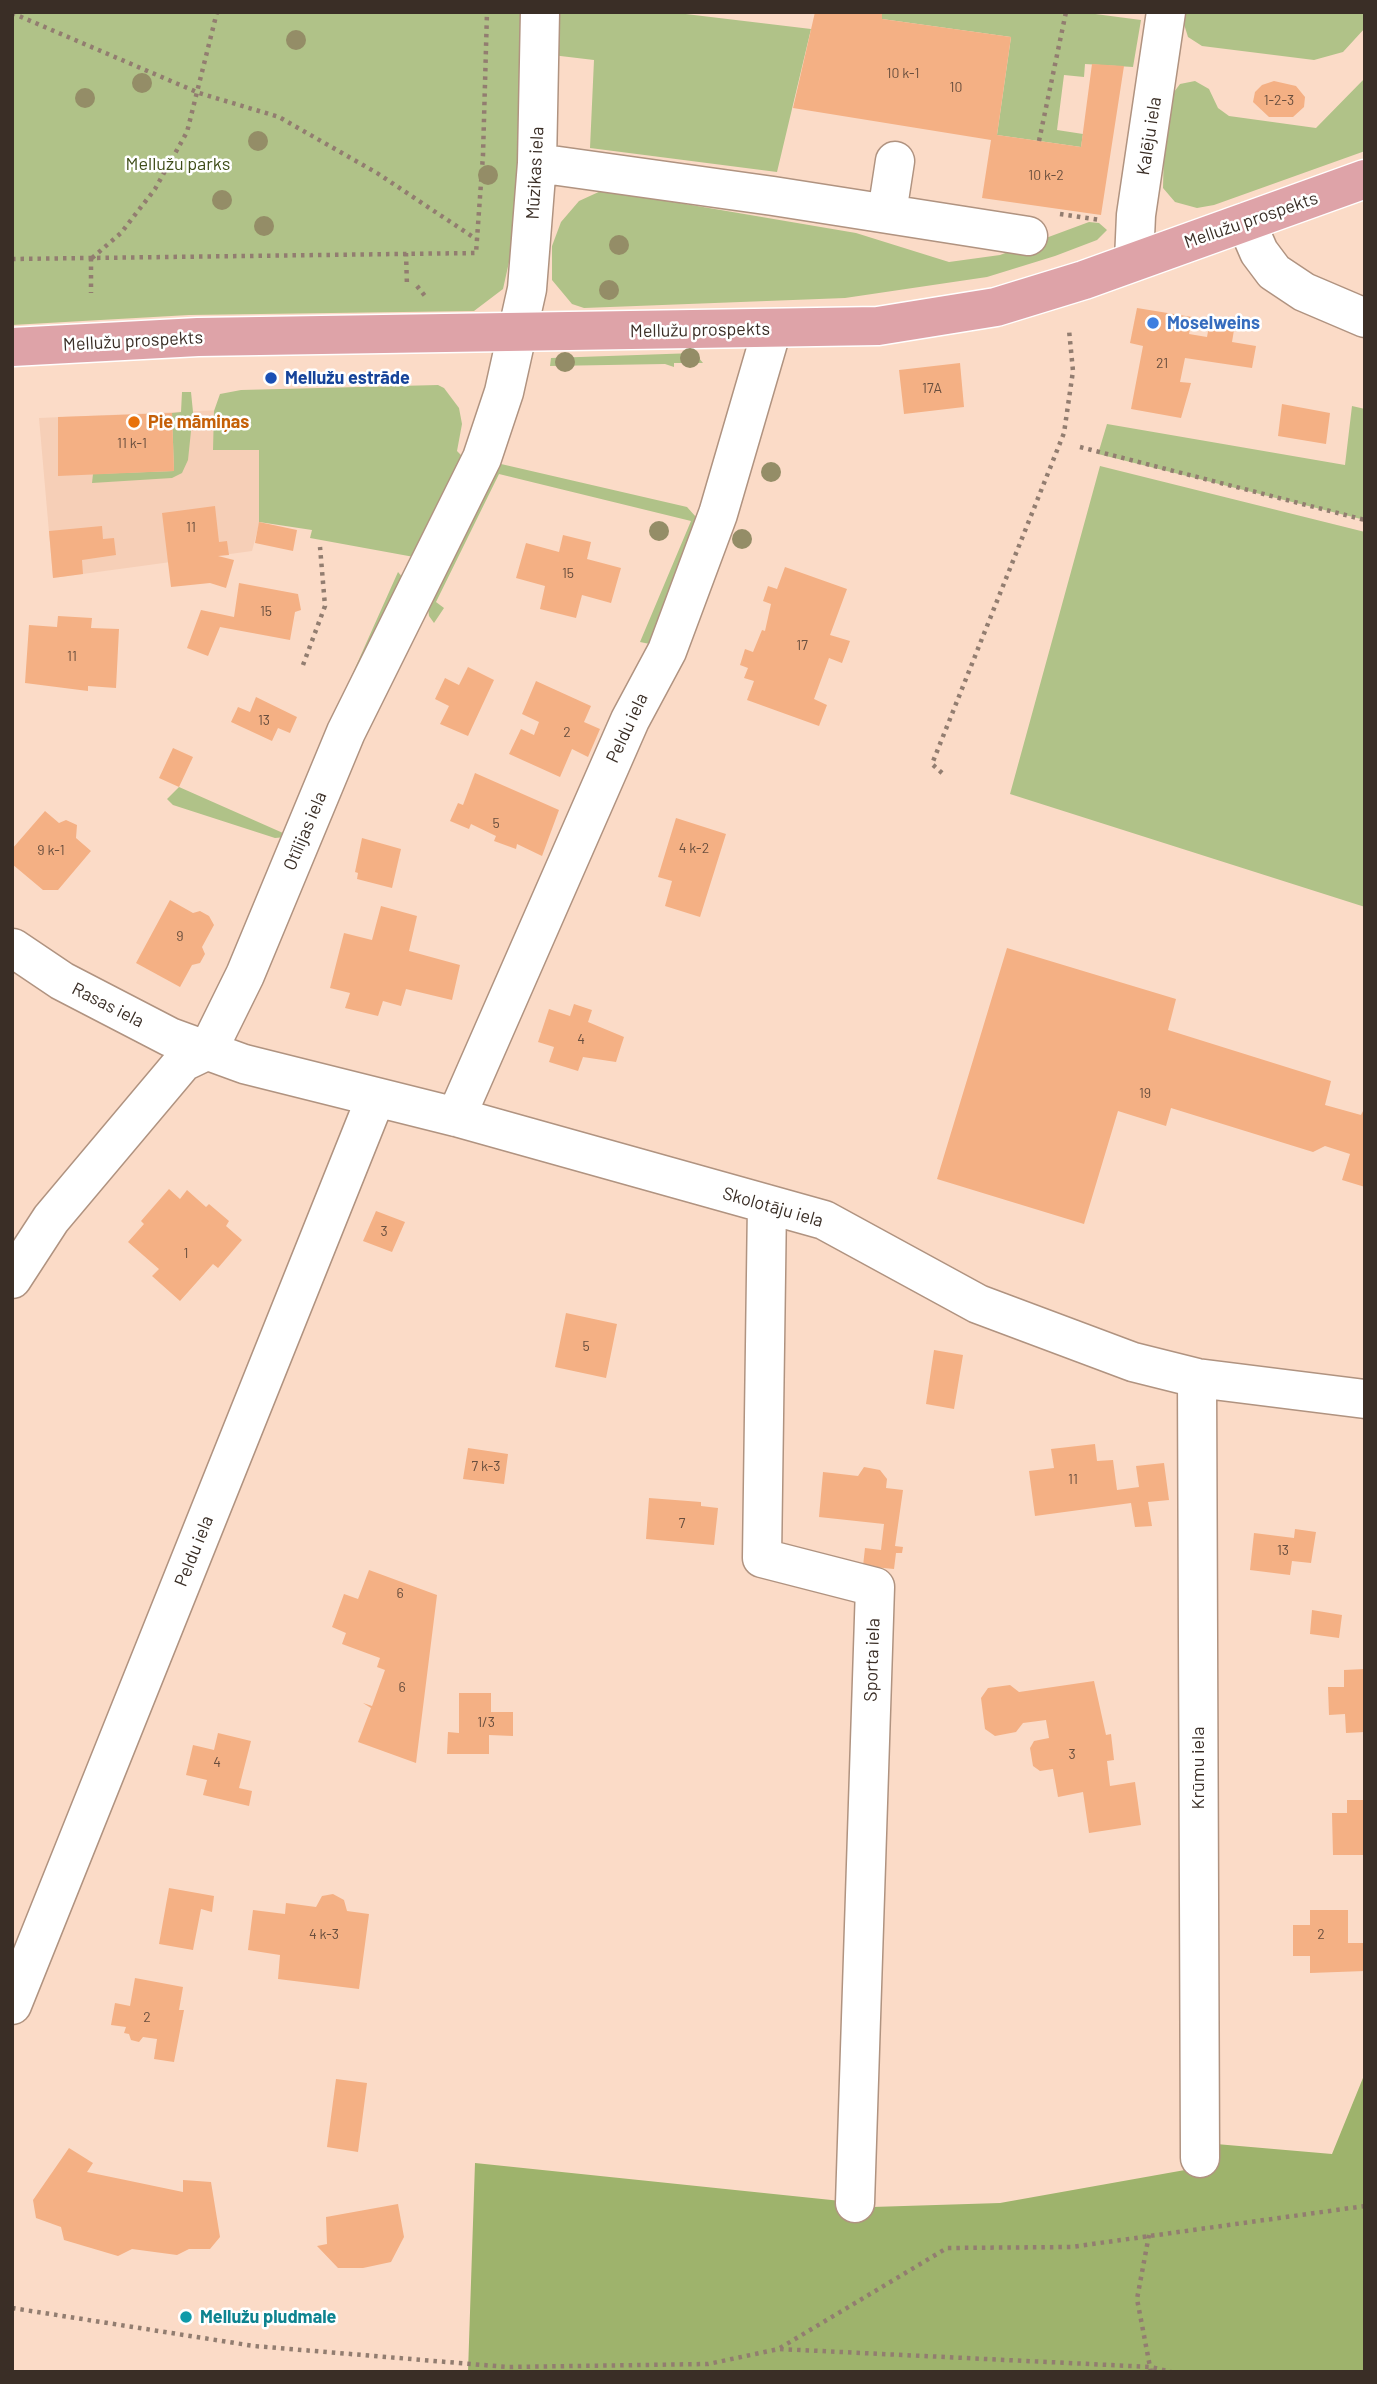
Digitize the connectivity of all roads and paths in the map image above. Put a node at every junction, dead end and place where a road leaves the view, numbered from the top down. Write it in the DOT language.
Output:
graph roads {
  1 [pos="217,12"];
  2 [pos="487,12"];
  3 [pos="540,12"];
  4 [pos="1066,12"];
  5 [pos="1166,12"];
  6 [pos="12,13"];
  7 [pos="199,93"];
  8 [pos="1039,141"];
  9 [pos="895,161"];
  10 [pos="537,163"];
  11 [pos="1365,179"];
  12 [pos="887,213"];
  13 [pos="1108,221"];
  14 [pos="1247,222"];
  15 [pos="1042,225"];
  16 [pos="477,240"];
  17 [pos="406,253"];
  18 [pos="91,258"];
  19 [pos="12,259"];
  20 [pos="1134,260"];
  21 [pos="407,286"];
  22 [pos="91,293"];
  23 [pos="1365,318"];
  24 [pos="772,329"];
  25 [pos="1069,330"];
  26 [pos="519,332"];
  27 [pos="12,347"];
  28 [pos="1080,447"];
  29 [pos="1365,520"];
  30 [pos="320,547"];
  31 [pos="303,665"];
  32 [pos="942,773"];
  33 [pos="13,948"];
  34 [pos="208,1050"];
  35 [pos="376,1097"];
  36 [pos="456,1117"];
  37 [pos="766,1204"];
  38 [pos="12,1279"];
  39 [pos="1197,1378"];
  40 [pos="1365,1399"];
  41 [pos="12,2005"];
  42 [pos="1200,2158"];
  43 [pos="855,2203"];
  44 [pos="1365,2206"];
  45 [pos="1149,2235"];
  46 [pos="12,2308"];
  47 [pos="779,2349"];
  48 [pos="1151,2369"];
  49 [pos="1171,2372"];
  1 -- 7 [label="path"];
  2 -- 16 [label="path"];
  3 -- 10 [label="street, Mūzikas iela"];
  4 -- 8 [label="path"];
  5 -- 20 [label="street, Kalēju iela"];
  6 -- 7 [label="path"];
  7 -- 16 [label="path"];
  7 -- 18 [label="path"];
  9 -- 12 [label="street"];
  10 -- 12 [label="street"];
  10 -- 26 [label="street, Mūzikas iela"];
  11 -- 14 [label="main road, Mellužu prospekts"];
  12 -- 15 [label="street"];
  13 -- 15 [label="path"];
  14 -- 20 [label="main road, Mellužu prospekts"];
  14 -- 23 [label="street"];
  16 -- 17 [label="path"];
  17 -- 18 [label="path"];
  17 -- 21 [label="path"];
  18 -- 19 [label="path"];
  18 -- 22 [label="path"];
  20 -- 24 [label="main road, Mellužu prospekts"];
  24 -- 26 [label="main road, Mellužu prospekts"];
  24 -- 36 [label="street, Peldu iela"];
  25 -- 32 [label="path"];
  26 -- 27 [label="main road, Mellužu prospekts"];
  26 -- 34 [label="street, Otīlijas iela"];
  28 -- 29 [label="path"];
  30 -- 31 [label="path"];
  33 -- 34 [label="street, Rasas iela"];
  34 -- 35 [label="street, Skolotāju iela"];
  34 -- 38 [label="street"];
  35 -- 36 [label="street, Skolotāju iela"];
  35 -- 41 [label="street, Peldu iela"];
  36 -- 37 [label="street, Skolotāju iela"];
  37 -- 39 [label="street, Skolotāju iela"];
  37 -- 43 [label="street, Sporta iela"];
  39 -- 40 [label="street, Skolotāju iela"];
  39 -- 42 [label="street, Krūmu iela"];
  44 -- 45 [label="path"];
  45 -- 47 [label="path"];
  45 -- 48 [label="path"];
  46 -- 47 [label="path"];
  47 -- 48 [label="path"];
  48 -- 49 [label="path"];
}
